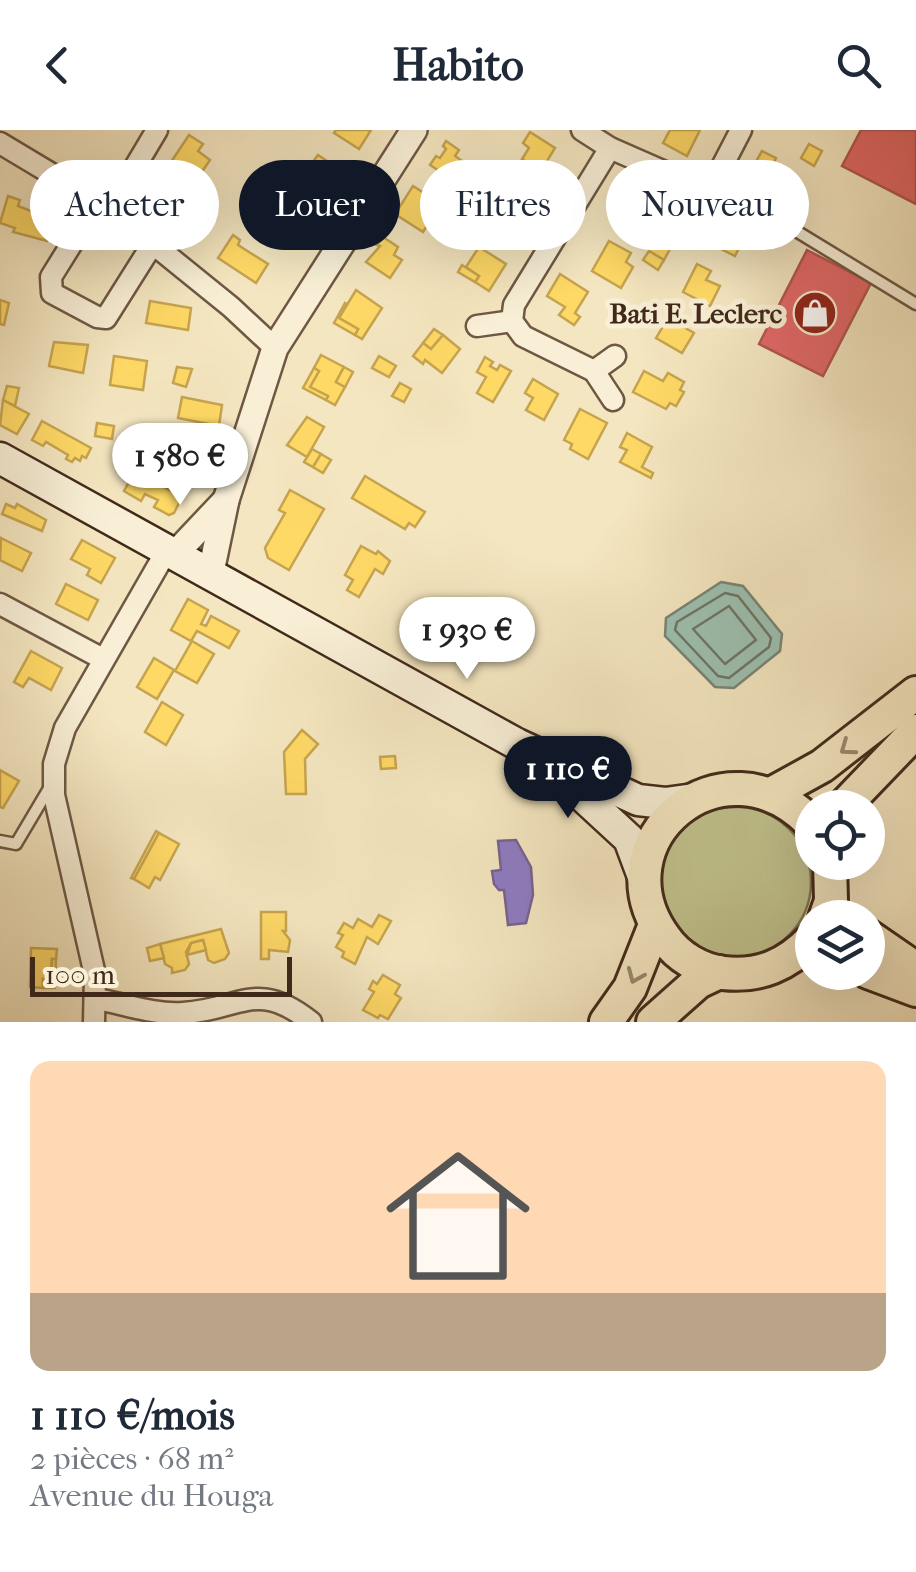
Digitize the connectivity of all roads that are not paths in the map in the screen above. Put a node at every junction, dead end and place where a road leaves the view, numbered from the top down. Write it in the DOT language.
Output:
graph roads {
  1 [pos="157,130"];
  2 [pos="414,130"];
  3 [pos="582,130"];
  4 [pos="742,130"];
  5 [pos="0,144"];
  6 [pos="610,148"];
  7 [pos="136,160"];
  8 [pos="637,160"];
  9 [pos="725,160"];
  10 [pos="30,162"];
  11 [pos="809,239"];
  12 [pos="71,250"];
  13 [pos="148,250"];
  14 [pos="160,250"];
  15 [pos="916,304"];
  16 [pos="512,321"];
  17 [pos="476,326"];
  18 [pos="275,348"];
  19 [pos="615,356"];
  20 [pos="594,370"];
  21 [pos="613,400"];
  22 [pos="0,458"];
  23 [pos="226,500"];
  24 [pos="171,552"];
  25 [pos="210,572"];
  26 [pos="0,604"];
  27 [pos="103,659"];
  28 [pos="916,694"];
  29 [pos="916,731"];
  30 [pos="518,744"];
  31 [pos="54,779"];
  32 [pos="859,790"];
  33 [pos="772,793"];
  34 [pos="694,799"];
  35 [pos="795,807"];
  36 [pos="0,841"];
  37 [pos="644,882"];
  38 [pos="655,924"];
  39 [pos="885,947"];
  40 [pos="795,956"];
  41 [pos="916,968"];
  42 [pos="719,972"];
  43 [pos="885,978"];
  44 [pos="916,990"];
  45 [pos="96,999"];
  46 [pos="94,1022"];
  47 [pos="311,1022"];
  48 [pos="606,1022"];
  49 [pos="653,1022"];
  1 -- 7 [label="street"];
  2 -- 18 [label="street"];
  3 -- 6 [label="street"];
  4 -- 9 [label="street"];
  5 -- 10 [label="street"];
  6 -- 8 [label="street"];
  6 -- 16 [label="street"];
  11 -- 15 [label="lane"];
  12 -- 13 [label="street"];
  14 -- 18 [label="street"];
  16 -- 17 [label="street"];
  16 -- 20 [label="street"];
  18 -- 23 [label="street"];
  19 -- 20 [label="street"];
  20 -- 21 [label="street"];
  22 -- 24 [label="main road"];
  23 -- 24 [label="street"];
  23 -- 25 [label="street"];
  24 -- 25 [label="main road"];
  24 -- 27 [label="street"];
  25 -- 30 [label="main road"];
  26 -- 27 [label="street"];
  27 -- 31 [label="street"];
  28 -- 33 [label="main road, one-way"];
  29 -- 32 [label="main road"];
  30 -- 34 [label="main road"];
  30 -- 37 [label="main road"];
  31 -- 36 [label="lane"];
  31 -- 45 [label="street"];
  33 -- 34 [label="main road"];
  33 -- 35 [label="main road"];
  34 -- 37 [label="main road"];
  37 -- 38 [label="main road"];
  38 -- 42 [label="main road"];
  38 -- 48 [label="main road, one-way"];
  39 -- 41 [label="main road"];
  40 -- 42 [label="main road"];
  42 -- 49 [label="main road"];
  43 -- 44 [label="main road"];
  45 -- 46 [label="street"];
  45 -- 47 [label="street"];
}
